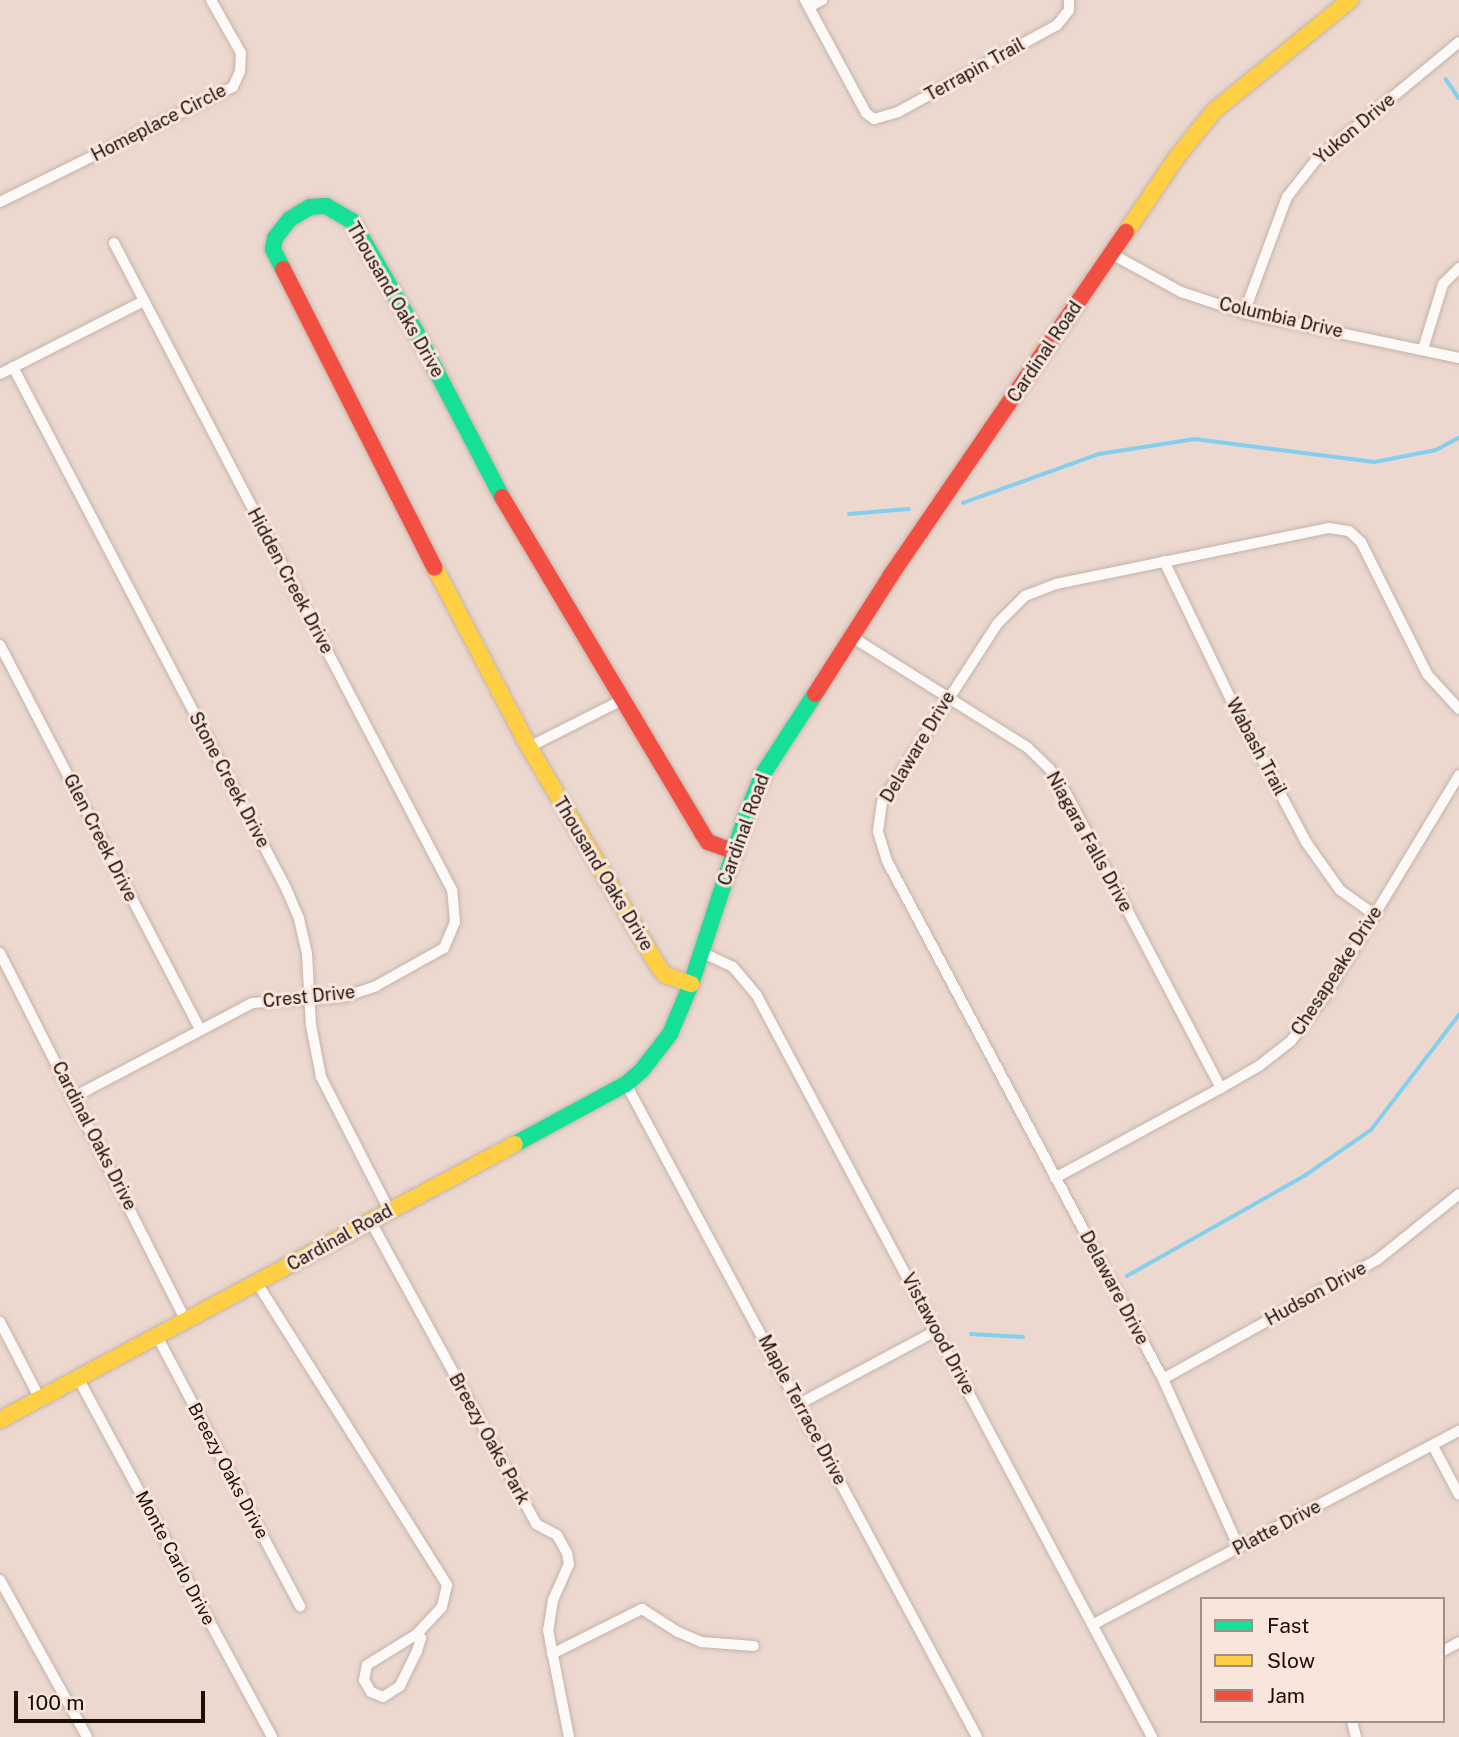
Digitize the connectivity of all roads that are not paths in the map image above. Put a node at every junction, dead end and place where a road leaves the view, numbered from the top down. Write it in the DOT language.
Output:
graph roads {
  1 [pos="211,0"];
  2 [pos="822,0"];
  3 [pos="1350,0"];
  4 [pos="807,4"];
  5 [pos="1069,5"];
  6 [pos="1459,42"];
  7 [pos="0,202"];
  8 [pos="114,243"];
  9 [pos="1112,254"];
  10 [pos="1459,268"];
  11 [pos="142,302"];
  12 [pos="1244,313"];
  13 [pos="1423,349"];
  14 [pos="1459,358"];
  15 [pos="13,367"];
  16 [pos="0,373"];
  17 [pos="1164,561"];
  18 [pos="852,637"];
  19 [pos="0,645"];
  20 [pos="624,699"];
  21 [pos="947,699"];
  22 [pos="1459,709"];
  23 [pos="529,747"];
  24 [pos="1459,775"];
  25 [pos="735,852"];
  26 [pos="1375,915"];
  27 [pos="455,922"];
  28 [pos="701,952"];
  29 [pos="0,953"];
  30 [pos="691,984"];
  31 [pos="310,998"];
  32 [pos="200,1030"];
  33 [pos="626,1084"];
  34 [pos="1221,1088"];
  35 [pos="74,1097"];
  36 [pos="1055,1178"];
  37 [pos="1459,1194"];
  38 [pos="389,1210"];
  39 [pos="371,1222"];
  40 [pos="257,1283"];
  41 [pos="185,1320"];
  42 [pos="0,1322"];
  43 [pos="936,1331"];
  44 [pos="157,1336"];
  45 [pos="78,1378"];
  46 [pos="1163,1379"];
  47 [pos="40,1399"];
  48 [pos="799,1404"];
  49 [pos="0,1420"];
  50 [pos="1459,1431"];
  51 [pos="1433,1446"];
  52 [pos="1459,1495"];
  53 [pos="1239,1548"];
  54 [pos="0,1580"];
  55 [pos="300,1606"];
  56 [pos="1094,1624"];
  57 [pos="417,1634"];
  58 [pos="754,1646"];
  59 [pos="552,1654"];
  60 [pos="87,1737"];
  61 [pos="272,1737"];
  62 [pos="569,1737"];
  63 [pos="977,1737"];
  64 [pos="1152,1737"];
  1 -- 7 [label="street, Homeplace Circle"];
  2 -- 4 [label="street"];
  3 -- 9 [label="street, Cardinal Road"];
  4 -- 5 [label="street, Terrapin Trail"];
  6 -- 12 [label="street, Yukon Drive"];
  8 -- 11 [label="street, Hidden Creek Drive"];
  9 -- 12 [label="street, Columbia Drive"];
  9 -- 18 [label="street, Cardinal Road"];
  10 -- 13 [label="street"];
  11 -- 15 [label="street"];
  11 -- 27 [label="street, Hidden Creek Drive"];
  12 -- 13 [label="street, Columbia Drive"];
  13 -- 14 [label="street, Columbia Drive"];
  15 -- 16 [label="street"];
  15 -- 31 [label="street, Stone Creek Drive"];
  17 -- 21 [label="street, Delaware Drive"];
  17 -- 22 [label="street, Delaware Drive"];
  17 -- 26 [label="street, Wabash Trail"];
  18 -- 21 [label="street, Niagara Falls Drive"];
  18 -- 25 [label="street, Cardinal Road"];
  19 -- 32 [label="street, Glen Creek Drive"];
  20 -- 23 [label="street"];
  20 -- 23 [label="street, Thousand Oaks Drive"];
  20 -- 25 [label="street, Thousand Oaks Drive"];
  21 -- 34 [label="street, Niagara Falls Drive"];
  21 -- 36 [label="street, Delaware Drive"];
  23 -- 30 [label="street, Thousand Oaks Drive"];
  24 -- 26 [label="street, Chesapeake Drive"];
  25 -- 28 [label="street, Cardinal Road"];
  26 -- 34 [label="street, Chesapeake Drive"];
  27 -- 31 [label="street, Crest Drive"];
  28 -- 30 [label="street, Cardinal Road"];
  28 -- 43 [label="street, Vistawood Drive"];
  29 -- 35 [label="street, Cardinal Oaks Drive"];
  30 -- 33 [label="street, Cardinal Road"];
  31 -- 32 [label="street, Crest Drive"];
  31 -- 38 [label="street, Stone Creek Drive"];
  32 -- 35 [label="street, Crest Drive"];
  33 -- 38 [label="street, Cardinal Road"];
  33 -- 48 [label="street, Maple Terrace Drive"];
  34 -- 36 [label="street, Chesapeake Drive"];
  35 -- 41 [label="street, Cardinal Oaks Drive"];
  36 -- 46 [label="street, Delaware Drive"];
  37 -- 46 [label="street, Hudson Drive"];
  38 -- 39 [label="street, Cardinal Road"];
  39 -- 40 [label="street, Cardinal Road"];
  39 -- 59 [label="street, Breezy Oaks Park"];
  40 -- 41 [label="street, Cardinal Road"];
  40 -- 57 [label="street"];
  41 -- 44 [label="street, Cardinal Road"];
  42 -- 47 [label="street"];
  43 -- 48 [label="street"];
  43 -- 56 [label="street, Vistawood Drive"];
  44 -- 45 [label="street, Cardinal Road"];
  44 -- 55 [label="street, Breezy Oaks Drive"];
  45 -- 47 [label="street, Cardinal Road"];
  45 -- 61 [label="street, Monte Carlo Drive"];
  46 -- 53 [label="street, Delaware Drive"];
  47 -- 49 [label="street, Cardinal Road"];
  48 -- 63 [label="street, Maple Terrace Drive"];
  50 -- 51 [label="street, Platte Drive"];
  51 -- 52 [label="street"];
  51 -- 53 [label="street, Platte Drive"];
  53 -- 56 [label="street, Platte Drive"];
  54 -- 60 [label="street"];
  56 -- 64 [label="street, Vistawood Drive"];
  57 -- 57 [label="street"];
  58 -- 59 [label="street"];
  59 -- 62 [label="street, Breezy Oaks Park"];
}
